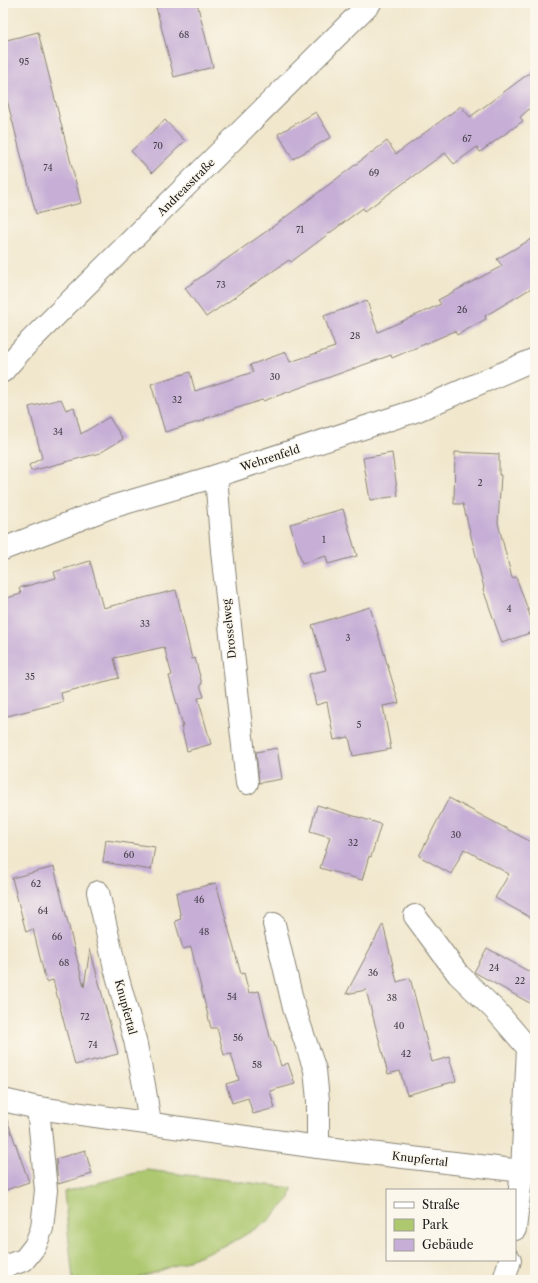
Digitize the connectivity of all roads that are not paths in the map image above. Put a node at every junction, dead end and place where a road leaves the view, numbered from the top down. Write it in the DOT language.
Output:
graph roads {
  1 [pos="370,3"];
  2 [pos="535,359"];
  3 [pos="535,370"];
  4 [pos="3,371"];
  5 [pos="216,476"];
  6 [pos="3,549"];
  7 [pos="247,782"];
  8 [pos="98,892"];
  9 [pos="415,916"];
  10 [pos="274,924"];
  11 [pos="532,1048"];
  12 [pos="3,1100"];
  13 [pos="38,1108"];
  14 [pos="150,1123"];
  15 [pos="318,1147"];
  16 [pos="528,1171"];
  17 [pos="516,1225"];
  18 [pos="510,1261"];
  19 [pos="3,1267"];
  20 [pos="504,1280"];
  1 -- 4 [label="street, Andreasstraße"];
  2 -- 3 [label="street"];
  2 -- 5 [label="street, Wehrenfeld"];
  5 -- 6 [label="street, Wehrenfeld"];
  5 -- 7 [label="street, Drosselweg"];
  8 -- 14 [label="street, Knupfertal"];
  9 -- 11 [label="street"];
  10 -- 15 [label="street"];
  11 -- 16 [label="street"];
  12 -- 13 [label="street, Knupfertal"];
  13 -- 14 [label="street, Knupfertal"];
  13 -- 19 [label="street"];
  14 -- 15 [label="street, Knupfertal"];
  15 -- 16 [label="street, Knupfertal"];
  16 -- 17 [label="street"];
  18 -- 20 [label="street"];
}
